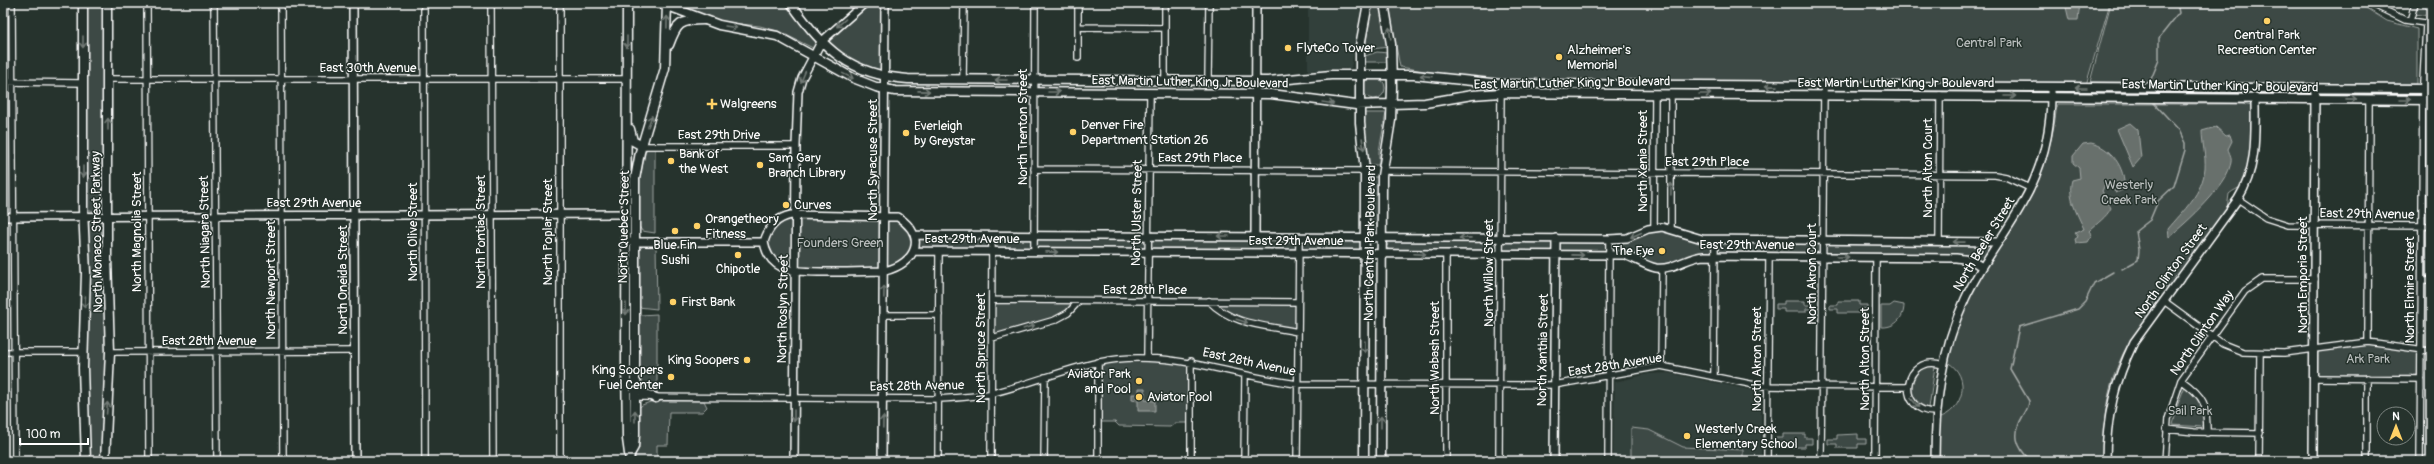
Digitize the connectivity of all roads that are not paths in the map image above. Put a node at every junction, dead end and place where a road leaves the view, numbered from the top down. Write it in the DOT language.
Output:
graph roads {
  1 [pos="12,3"];
  2 [pos="83,3"];
  3 [pos="108,3"];
  4 [pos="147,3"];
  5 [pos="214,3"];
  6 [pos="281,3"];
  7 [pos="353,3"];
  8 [pos="424,3"];
  9 [pos="491,3"];
  10 [pos="560,3"];
  11 [pos="627,3"];
  12 [pos="791,3"];
  13 [pos="865,3"];
  14 [pos="885,3"];
  15 [pos="964,3"];
  16 [pos="1035,3"];
  17 [pos="1078,3"];
  18 [pos="1165,3"];
  19 [pos="1209,3"];
  20 [pos="1256,3"];
  21 [pos="1368,3"];
  22 [pos="1384,3"];
  23 [pos="2370,3"];
  24 [pos="2415,3"];
  25 [pos="665,4"];
  26 [pos="704,20"];
  27 [pos="2410,21"];
  28 [pos="2429,24"];
  29 [pos="1078,27"];
  30 [pos="1165,28"];
  31 [pos="821,42"];
  32 [pos="666,52"];
  33 [pos="814,55"];
  34 [pos="1078,58"];
  35 [pos="1360,75"];
  36 [pos="1392,75"];
  37 [pos="885,76"];
  38 [pos="108,79"];
  39 [pos="148,79"];
  40 [pos="215,79"];
  41 [pos="282,79"];
  42 [pos="353,79"];
  43 [pos="425,79"];
  44 [pos="492,79"];
  45 [pos="560,79"];
  46 [pos="627,79"];
  47 [pos="963,80"];
  48 [pos="1035,80"];
  49 [pos="1165,80"];
  50 [pos="1208,80"];
  51 [pos="1256,81"];
  52 [pos="3,82"];
  53 [pos="12,82"];
  54 [pos="83,82"];
  55 [pos="1501,84"];
  56 [pos="2051,88"];
  57 [pos="885,89"];
  58 [pos="2315,89"];
  59 [pos="2427,89"];
  60 [pos="1824,90"];
  61 [pos="1035,92"];
  62 [pos="1150,93"];
  63 [pos="1501,93"];
  64 [pos="1256,94"];
  65 [pos="1655,94"];
  66 [pos="1671,94"];
  67 [pos="1940,95"];
  68 [pos="2052,96"];
  69 [pos="2255,97"];
  70 [pos="2315,98"];
  71 [pos="2369,100"];
  72 [pos="2427,100"];
  73 [pos="627,105"];
  74 [pos="1360,105"];
  75 [pos="1392,105"];
  76 [pos="642,146"];
  77 [pos="796,146"];
  78 [pos="1034,169"];
  79 [pos="1149,170"];
  80 [pos="1256,170"];
  81 [pos="1365,171"];
  82 [pos="1382,171"];
  83 [pos="1500,172"];
  84 [pos="1654,173"];
  85 [pos="1671,173"];
  86 [pos="1823,174"];
  87 [pos="1939,175"];
  88 [pos="2030,188"];
  89 [pos="2238,199"];
  90 [pos="559,214"];
  91 [pos="626,214"];
  92 [pos="354,215"];
  93 [pos="423,215"];
  94 [pos="492,215"];
  95 [pos="796,215"];
  96 [pos="84,216"];
  97 [pos="108,216"];
  98 [pos="148,216"];
  99 [pos="215,216"];
  100 [pos="282,216"];
  101 [pos="885,216"];
  102 [pos="3,217"];
  103 [pos="13,217"];
  104 [pos="2315,225"];
  105 [pos="2369,226"];
  106 [pos="2422,226"];
  107 [pos="2431,226"];
  108 [pos="1654,228"];
  109 [pos="1671,228"];
  110 [pos="915,235"];
  111 [pos="992,235"];
  112 [pos="1034,235"];
  113 [pos="1148,236"];
  114 [pos="1255,236"];
  115 [pos="1299,237"];
  116 [pos="1365,238"];
  117 [pos="1500,238"];
  118 [pos="1556,238"];
  119 [pos="1381,239"];
  120 [pos="1609,239"];
  121 [pos="1715,239"];
  122 [pos="1823,240"];
  123 [pos="626,242"];
  124 [pos="635,242"];
  125 [pos="764,242"];
  126 [pos="1939,242"];
  127 [pos="1998,242"];
  128 [pos="915,251"];
  129 [pos="939,251"];
  130 [pos="992,251"];
  131 [pos="1034,251"];
  132 [pos="1148,252"];
  133 [pos="1298,253"];
  134 [pos="1365,254"];
  135 [pos="1381,254"];
  136 [pos="1446,255"];
  137 [pos="1500,255"];
  138 [pos="1556,255"];
  139 [pos="1609,256"];
  140 [pos="1715,256"];
  141 [pos="1768,257"];
  142 [pos="1823,257"];
  143 [pos="1876,257"];
  144 [pos="1982,267"];
  145 [pos="1662,268"];
  146 [pos="795,270"];
  147 [pos="885,271"];
  148 [pos="2315,278"];
  149 [pos="2422,280"];
  150 [pos="2431,280"];
  151 [pos="992,300"];
  152 [pos="1079,301"];
  153 [pos="1147,301"];
  154 [pos="1209,301"];
  155 [pos="2164,301"];
  156 [pos="1298,302"];
  157 [pos="884,315"];
  158 [pos="939,315"];
  159 [pos="1298,332"];
  160 [pos="2211,336"];
  161 [pos="992,338"];
  162 [pos="2368,342"];
  163 [pos="2314,348"];
  164 [pos="2421,349"];
  165 [pos="2431,351"];
  166 [pos="3,352"];
  167 [pos="15,352"];
  168 [pos="83,352"];
  169 [pos="110,352"];
  170 [pos="149,352"];
  171 [pos="217,352"];
  172 [pos="282,352"];
  173 [pos="355,352"];
  174 [pos="2260,353"];
  175 [pos="1147,358"];
  176 [pos="1192,361"];
  177 [pos="1098,362"];
  178 [pos="1943,365"];
  179 [pos="1661,366"];
  180 [pos="635,374"];
  181 [pos="1244,375"];
  182 [pos="1609,376"];
  183 [pos="1045,377"];
  184 [pos="1714,377"];
  185 [pos="2314,378"];
  186 [pos="2367,378"];
  187 [pos="2421,379"];
  188 [pos="2181,380"];
  189 [pos="1298,384"];
  190 [pos="1365,384"];
  191 [pos="1381,384"];
  192 [pos="1446,384"];
  193 [pos="626,385"];
  194 [pos="1499,385"];
  195 [pos="1554,385"];
  196 [pos="1768,387"];
  197 [pos="1822,387"];
  198 [pos="1875,387"];
  199 [pos="1908,387"];
  200 [pos="991,394"];
  201 [pos="635,397"];
  202 [pos="656,398"];
  203 [pos="794,398"];
  204 [pos="883,399"];
  205 [pos="938,399"];
  206 [pos="1936,412"];
  207 [pos="2166,429"];
  208 [pos="2207,433"];
  209 [pos="2260,433"];
  210 [pos="630,458"];
  211 [pos="15,461"];
  212 [pos="86,461"];
  213 [pos="105,461"];
  214 [pos="149,461"];
  215 [pos="217,461"];
  216 [pos="283,461"];
  217 [pos="355,461"];
  218 [pos="425,461"];
  219 [pos="493,461"];
  220 [pos="560,461"];
  221 [pos="794,461"];
  222 [pos="882,461"];
  223 [pos="938,461"];
  224 [pos="991,461"];
  225 [pos="1044,461"];
  226 [pos="1098,461"];
  227 [pos="1191,461"];
  228 [pos="1244,461"];
  229 [pos="1297,461"];
  230 [pos="1364,461"];
  231 [pos="1381,461"];
  232 [pos="1446,461"];
  233 [pos="1499,461"];
  234 [pos="1554,461"];
  235 [pos="1608,461"];
  236 [pos="1767,461"];
  237 [pos="1821,461"];
  238 [pos="1875,461"];
  239 [pos="1935,461"];
  240 [pos="2106,461"];
  241 [pos="2165,461"];
  242 [pos="2259,461"];
  243 [pos="2314,461"];
  244 [pos="2366,461"];
  245 [pos="2420,461"];
  1 -- 53 [label="street"];
  2 -- 54 [label="main road, North Monaco Street Parkway, one-way"];
  3 -- 38 [label="main road, North Monaco Street Parkway"];
  4 -- 39 [label="street, North Magnolia Street"];
  5 -- 40 [label="street, North Niagara Street"];
  6 -- 41 [label="street, North Newport Street"];
  7 -- 42 [label="street, North Oneida Street"];
  8 -- 43 [label="street, North Olive Street"];
  9 -- 44 [label="street, North Pontiac Street"];
  10 -- 45 [label="street, North Poplar Street"];
  11 -- 46 [label="main road, North Quebec Street, one-way"];
  12 -- 31 [label="main road, East Martin Luther King Jr Boulevard"];
  13 -- 31 [label="street, one-way"];
  14 -- 37 [label="street, North Syracuse Street"];
  15 -- 47 [label="street"];
  16 -- 48 [label="street, North Trenton Street"];
  17 -- 29 [label="street"];
  18 -- 30 [label="street"];
  19 -- 50 [label="street"];
  20 -- 51 [label="street"];
  21 -- 35 [label="main road, North Central Park Boulevard"];
  36 -- 22 [label="main road, North Central Park Boulevard, one-way"];
  23 -- 27 [label="street"];
  24 -- 27 [label="street"];
  25 -- 26 [label="main road, East Martin Luther King Jr Boulevard"];
  32 -- 25 [label="main road, North Quebec Street, one-way"];
  26 -- 32 [label="main road"];
  26 -- 33 [label="main road, East Martin Luther King Jr Boulevard, one-way"];
  27 -- 28 [label="street"];
  28 -- 59 [label="street, North Elmira Street"];
  29 -- 30 [label="street"];
  29 -- 34 [label="street"];
  30 -- 49 [label="street"];
  31 -- 33 [label="street, North Roslyn Street"];
  31 -- 37 [label="main road, East Martin Luther King Jr Boulevard"];
  76 -- 32 [label="main road, North Quebec Street, one-way"];
  33 -- 57 [label="main road, East Martin Luther King Jr Boulevard, one-way"];
  33 -- 77 [label="street, North Roslyn Street, one-way"];
  35 -- 36 [label="main road, East Martin Luther King Jr Boulevard"];
  35 -- 51 [label="main road, East Martin Luther King Jr Boulevard"];
  35 -- 74 [label="main road, North Central Park Boulevard"];
  55 -- 36 [label="main road, East Martin Luther King Jr Boulevard, one-way"];
  36 -- 75 [label="main road, North Central Park Boulevard"];
  37 -- 47 [label="main road, East Martin Luther King Jr Boulevard"];
  37 -- 57 [label="street, North Syracuse Street"];
  38 -- 39 [label="street, East 30th Avenue"];
  97 -- 38 [label="main road, North Monaco Street Parkway, one-way"];
  39 -- 40 [label="street, East 30th Avenue"];
  39 -- 98 [label="street, North Magnolia Street"];
  40 -- 41 [label="street, East 30th Avenue"];
  40 -- 99 [label="street, North Niagara Street"];
  41 -- 42 [label="street, East 30th Avenue"];
  41 -- 100 [label="street, North Newport Street"];
  42 -- 43 [label="street, East 30th Avenue"];
  42 -- 92 [label="street, North Oneida Street"];
  43 -- 44 [label="street, East 30th Avenue"];
  43 -- 93 [label="street, North Olive Street"];
  44 -- 45 [label="street, East 30th Avenue"];
  44 -- 94 [label="street, North Pontiac Street"];
  45 -- 46 [label="street, East 30th Avenue"];
  45 -- 90 [label="street, North Poplar Street"];
  46 -- 73 [label="main road, North Quebec Street"];
  48 -- 47 [label="main road, East Martin Luther King Jr Boulevard, one-way"];
  48 -- 49 [label="main road, East Martin Luther King Jr Boulevard"];
  48 -- 61 [label="street, North Trenton Street"];
  49 -- 50 [label="main road, East Martin Luther King Jr Boulevard"];
  50 -- 51 [label="main road, East Martin Luther King Jr Boulevard"];
  51 -- 64 [label="street"];
  52 -- 53 [label="street"];
  53 -- 54 [label="street"];
  53 -- 103 [label="street"];
  54 -- 96 [label="main road, North Monaco Street Parkway, one-way"];
  60 -- 55 [label="main road, East Martin Luther King Jr Boulevard, one-way"];
  55 -- 63 [label="street, North Willow Street"];
  58 -- 56 [label="main road, East Martin Luther King Jr Boulevard, one-way"];
  56 -- 60 [label="main road, East Martin Luther King Jr Boulevard"];
  56 -- 68 [label="street, North Beeler Street"];
  57 -- 61 [label="main road, East Martin Luther King Jr Boulevard, one-way"];
  57 -- 101 [label="street, North Syracuse Street"];
  58 -- 59 [label="main road, East Martin Luther King Jr Boulevard"];
  58 -- 70 [label="street, North Emporia Street"];
  59 -- 72 [label="street, North Elmira Street"];
  66 -- 60 [label="main road, East Martin Luther King Jr Boulevard, one-way"];
  60 -- 67 [label="main road, East Martin Luther King Jr Boulevard"];
  60 -- 86 [label="street, North Akron Court"];
  61 -- 62 [label="main road, East Martin Luther King Jr Boulevard, one-way"];
  61 -- 78 [label="street, North Trenton Street"];
  62 -- 64 [label="main road, East Martin Luther King Jr Boulevard"];
  62 -- 79 [label="street, North Ulster Street"];
  63 -- 65 [label="main road, East Martin Luther King Jr Boulevard"];
  63 -- 75 [label="main road, East Martin Luther King Jr Boulevard"];
  63 -- 83 [label="street, North Willow Street"];
  64 -- 74 [label="main road, East Martin Luther King Jr Boulevard, one-way"];
  64 -- 80 [label="street"];
  65 -- 66 [label="main road, East Martin Luther King Jr Boulevard"];
  65 -- 84 [label="street, North Xenia Street"];
  66 -- 85 [label="street"];
  67 -- 68 [label="main road, East Martin Luther King Jr Boulevard, one-way"];
  67 -- 87 [label="street, North Alton Court"];
  68 -- 69 [label="main road, East Martin Luther King Jr Boulevard"];
  68 -- 88 [label="street, North Beeler Street"];
  69 -- 70 [label="main road, East Martin Luther King Jr Boulevard"];
  69 -- 89 [label="street, North Clinton Street"];
  70 -- 71 [label="main road, East Martin Luther King Jr Boulevard, one-way"];
  70 -- 104 [label="street, North Emporia Street"];
  71 -- 72 [label="main road, East Martin Luther King Jr Boulevard, one-way"];
  71 -- 105 [label="street"];
  72 -- 106 [label="street, North Elmira Street"];
  73 -- 76 [label="main road"];
  73 -- 91 [label="main road, North Quebec Street"];
  74 -- 75 [label="main road, East Martin Luther King Jr Boulevard"];
  74 -- 81 [label="main road, North Central Park Boulevard, one-way"];
  75 -- 82 [label="main road, North Central Park Boulevard"];
  76 -- 77 [label="street, East 29th Drive"];
  76 -- 124 [label="main road, North Quebec Street"];
  77 -- 95 [label="street, North Roslyn Street"];
  78 -- 79 [label="street, East 29th Place"];
  78 -- 112 [label="street, North Trenton Street"];
  79 -- 80 [label="street, East 29th Place"];
  79 -- 113 [label="street, North Ulster Street"];
  80 -- 81 [label="street, East 29th Place"];
  80 -- 114 [label="street"];
  81 -- 116 [label="main road, North Central Park Boulevard"];
  82 -- 83 [label="street, East 29th Place"];
  82 -- 119 [label="main road, North Central Park Boulevard"];
  83 -- 84 [label="street, East 29th Place"];
  83 -- 117 [label="street, North Willow Street"];
  84 -- 85 [label="street, East 29th Place"];
  84 -- 108 [label="street, North Xenia Street"];
  85 -- 86 [label="street, East 29th Place"];
  109 -- 85 [label="street, one-way"];
  86 -- 87 [label="street, East 29th Place"];
  86 -- 122 [label="street, North Akron Court"];
  87 -- 88 [label="street, East 29th Place"];
  87 -- 126 [label="street, North Alton Court"];
  88 -- 127 [label="street, North Beeler Street"];
  89 -- 104 [label="street, East 29th Avenue"];
  89 -- 155 [label="street, North Clinton Street"];
  90 -- 91 [label="street, East 29th Avenue"];
  90 -- 94 [label="street, East 29th Avenue"];
  90 -- 220 [label="street, North Poplar Street"];
  91 -- 123 [label="main road, North Quebec Street"];
  92 -- 93 [label="street, East 29th Avenue"];
  92 -- 100 [label="street, East 29th Avenue"];
  92 -- 173 [label="street, North Oneida Street"];
  93 -- 94 [label="street, East 29th Avenue"];
  93 -- 218 [label="street, North Olive Street"];
  94 -- 219 [label="street, North Pontiac Street"];
  95 -- 101 [label="street"];
  95 -- 125 [label="street"];
  95 -- 146 [label="street, North Roslyn Street"];
  96 -- 97 [label="street, East 29th Avenue"];
  96 -- 103 [label="street, East 29th Avenue"];
  96 -- 168 [label="main road, North Monaco Street Parkway, one-way"];
  97 -- 98 [label="street, East 29th Avenue"];
  97 -- 169 [label="main road, North Monaco Street Parkway"];
  98 -- 99 [label="street, East 29th Avenue"];
  98 -- 170 [label="street, North Magnolia Street"];
  99 -- 100 [label="street, East 29th Avenue"];
  99 -- 171 [label="street, North Niagara Street"];
  100 -- 172 [label="street, North Newport Street"];
  101 -- 110 [label="street"];
  101 -- 147 [label="street, North Syracuse Street"];
  102 -- 103 [label="street, East 29th Avenue"];
  103 -- 167 [label="street"];
  104 -- 105 [label="street, East 29th Avenue"];
  104 -- 148 [label="street, North Emporia Street"];
  105 -- 106 [label="street, East 29th Avenue"];
  105 -- 162 [label="street"];
  106 -- 107 [label="street, East 29th Avenue"];
  106 -- 149 [label="street, North Elmira Street"];
  108 -- 109 [label="street, East 29th Avenue"];
  108 -- 120 [label="street, East 29th Avenue, one-way"];
  109 -- 121 [label="street, East 29th Avenue"];
  110 -- 111 [label="street, East 29th Avenue"];
  110 -- 128 [label="street"];
  111 -- 112 [label="street, East 29th Avenue"];
  111 -- 130 [label="street, North Spruce Street"];
  112 -- 113 [label="street, East 29th Avenue"];
  112 -- 131 [label="street, North Trenton Street"];
  114 -- 113 [label="street, East 29th Avenue, one-way"];
  113 -- 132 [label="street, North Ulster Street"];
  114 -- 115 [label="street, East 29th Avenue"];
  115 -- 116 [label="street, East 29th Avenue"];
  115 -- 133 [label="street"];
  116 -- 119 [label="street, East 29th Avenue"];
  116 -- 134 [label="main road, North Central Park Boulevard"];
  117 -- 118 [label="street, East 29th Avenue"];
  117 -- 119 [label="street, East 29th Avenue, one-way"];
  117 -- 137 [label="street, North Willow Street"];
  118 -- 120 [label="street, East 29th Avenue"];
  118 -- 138 [label="street, North Xanthia Street"];
  119 -- 135 [label="main road, North Central Park Boulevard"];
  120 -- 139 [label="street"];
  121 -- 122 [label="street, East 29th Avenue"];
  121 -- 140 [label="street"];
  122 -- 126 [label="street, East 29th Avenue"];
  122 -- 142 [label="street, North Akron Court"];
  123 -- 124 [label="street"];
  123 -- 193 [label="main road, North Quebec Street, one-way"];
  124 -- 125 [label="street"];
  124 -- 180 [label="main road, North Quebec Street"];
  125 -- 146 [label="street, East 29th Avenue"];
  127 -- 126 [label="street, East 29th Avenue, one-way"];
  127 -- 144 [label="street, North Beeler Street"];
  128 -- 129 [label="street, East 29th Avenue"];
  128 -- 147 [label="street, East 29th Avenue"];
  129 -- 130 [label="street, East 29th Avenue"];
  129 -- 158 [label="street"];
  130 -- 131 [label="street, East 29th Avenue"];
  130 -- 151 [label="street, North Spruce Street"];
  131 -- 132 [label="street, East 29th Avenue, one-way"];
  132 -- 133 [label="street, East 29th Avenue"];
  132 -- 153 [label="street, North Ulster Street"];
  133 -- 134 [label="street, East 29th Avenue"];
  133 -- 156 [label="street"];
  134 -- 135 [label="street, East 29th Avenue"];
  134 -- 190 [label="main road, North Central Park Boulevard, one-way"];
  135 -- 136 [label="street, East 29th Avenue, one-way"];
  135 -- 191 [label="main road, North Central Park Boulevard"];
  136 -- 137 [label="street, East 29th Avenue"];
  136 -- 192 [label="street, North Wabash Street"];
  137 -- 138 [label="street, East 29th Avenue"];
  137 -- 194 [label="street, North Willow Street"];
  138 -- 139 [label="street, East 29th Avenue, one-way"];
  138 -- 195 [label="street, North Xanthia Street"];
  139 -- 145 [label="street, East 29th Avenue"];
  139 -- 182 [label="street"];
  140 -- 141 [label="street, East 29th Avenue"];
  140 -- 145 [label="street, East 29th Avenue"];
  140 -- 184 [label="street"];
  141 -- 142 [label="street, East 29th Avenue"];
  141 -- 196 [label="street, North Akron Street"];
  142 -- 143 [label="street, East 29th Avenue, one-way"];
  142 -- 197 [label="street, North Akron Court"];
  143 -- 144 [label="street, East 29th Avenue"];
  143 -- 198 [label="street, North Alton Street"];
  144 -- 178 [label="street, North Beeler Street"];
  145 -- 179 [label="street"];
  146 -- 147 [label="street, East 29th Avenue"];
  146 -- 203 [label="street, North Roslyn Street"];
  157 -- 147 [label="street, North Syracuse Street, one-way"];
  148 -- 160 [label="street, North Clinton Way"];
  148 -- 163 [label="street, North Emporia Street"];
  149 -- 150 [label="street"];
  149 -- 164 [label="street, North Elmira Street"];
  151 -- 152 [label="street, East 28th Place"];
  151 -- 161 [label="street, North Spruce Street"];
  152 -- 153 [label="street, East 28th Place"];
  161 -- 152 [label="street, one-way"];
  153 -- 154 [label="street, East 28th Place"];
  153 -- 175 [label="street, North Ulster Street"];
  154 -- 156 [label="street, East 28th Place"];
  154 -- 159 [label="street, one-way"];
  155 -- 160 [label="street"];
  155 -- 240 [label="street, North Clinton Street"];
  156 -- 159 [label="street"];
  157 -- 158 [label="street"];
  157 -- 204 [label="street, North Syracuse Street"];
  158 -- 205 [label="street"];
  159 -- 189 [label="street"];
  160 -- 174 [label="street"];
  160 -- 188 [label="street, North Clinton Way"];
  161 -- 200 [label="street, North Spruce Street"];
  162 -- 163 [label="street"];
  162 -- 164 [label="street"];
  163 -- 174 [label="street"];
  163 -- 185 [label="street, North Emporia Street"];
  164 -- 165 [label="street"];
  164 -- 187 [label="street, North Elmira Street"];
  166 -- 167 [label="street"];
  167 -- 168 [label="street"];
  167 -- 211 [label="street"];
  168 -- 212 [label="main road, North Monaco Street Parkway"];
  169 -- 170 [label="street, East 28th Avenue"];
  213 -- 169 [label="main road, North Monaco Street Parkway, one-way"];
  170 -- 171 [label="street, East 28th Avenue"];
  170 -- 214 [label="street, North Magnolia Street"];
  171 -- 172 [label="street, East 28th Avenue"];
  171 -- 215 [label="street, North Niagara Street"];
  172 -- 173 [label="street, East 28th Avenue"];
  172 -- 216 [label="street, North Newport Street"];
  173 -- 217 [label="street, North Oneida Street"];
  174 -- 209 [label="street"];
  175 -- 176 [label="street, East 28th Avenue"];
  175 -- 177 [label="street, East 28th Avenue"];
  176 -- 181 [label="street, East 28th Avenue"];
  176 -- 227 [label="street"];
  177 -- 183 [label="street, East 28th Avenue"];
  177 -- 226 [label="street"];
  178 -- 199 [label="street"];
  178 -- 206 [label="street, North Beeler Street"];
  179 -- 182 [label="street, East 28th Avenue"];
  179 -- 184 [label="street, East 28th Avenue"];
  180 -- 201 [label="main road, North Quebec Street"];
  180 -- 202 [label="main road"];
  181 -- 189 [label="street, East 28th Avenue"];
  181 -- 228 [label="street"];
  182 -- 195 [label="street, East 28th Avenue"];
  182 -- 235 [label="street"];
  183 -- 200 [label="street, East 28th Avenue"];
  183 -- 225 [label="street"];
  184 -- 196 [label="street, East 28th Avenue"];
  185 -- 186 [label="street"];
  185 -- 243 [label="street, North Emporia Street"];
  186 -- 187 [label="street"];
  186 -- 244 [label="street"];
  187 -- 245 [label="street, North Elmira Street"];
  188 -- 207 [label="street, North Clinton Way"];
  188 -- 208 [label="street"];
  189 -- 190 [label="street, East 28th Avenue"];
  189 -- 229 [label="street"];
  190 -- 191 [label="street, East 28th Avenue"];
  190 -- 230 [label="main road, North Central Park Boulevard"];
  191 -- 192 [label="street, East 28th Avenue"];
  231 -- 191 [label="main road, North Central Park Boulevard, one-way"];
  192 -- 194 [label="street, East 28th Avenue"];
  192 -- 232 [label="street, North Wabash Street"];
  193 -- 201 [label="main road"];
  193 -- 210 [label="main road, North Quebec Street"];
  194 -- 195 [label="street, East 28th Avenue"];
  194 -- 233 [label="street, North Willow Street"];
  195 -- 234 [label="street, North Xanthia Street"];
  196 -- 197 [label="street, East 28th Avenue"];
  196 -- 236 [label="street, North Akron Street"];
  197 -- 198 [label="street, East 28th Avenue"];
  197 -- 237 [label="street, North Akron Court"];
  198 -- 199 [label="street, East 28th Avenue"];
  198 -- 238 [label="street, North Alton Street"];
  199 -- 206 [label="street, one-way"];
  200 -- 205 [label="street, East 28th Avenue"];
  200 -- 224 [label="street, North Spruce Street"];
  201 -- 202 [label="street, East 28th Avenue"];
  210 -- 201 [label="main road, North Quebec Street, one-way"];
  202 -- 203 [label="street, East 28th Avenue"];
  203 -- 204 [label="street, East 28th Avenue"];
  203 -- 221 [label="street, North Roslyn Street, one-way"];
  204 -- 205 [label="street, East 28th Avenue"];
  222 -- 204 [label="street, North Syracuse Street, one-way"];
  205 -- 223 [label="street"];
  206 -- 239 [label="street, North Beeler Street"];
  207 -- 208 [label="street"];
  207 -- 241 [label="street, North Clinton Way"];
  208 -- 209 [label="street"];
  209 -- 242 [label="street"];
}
